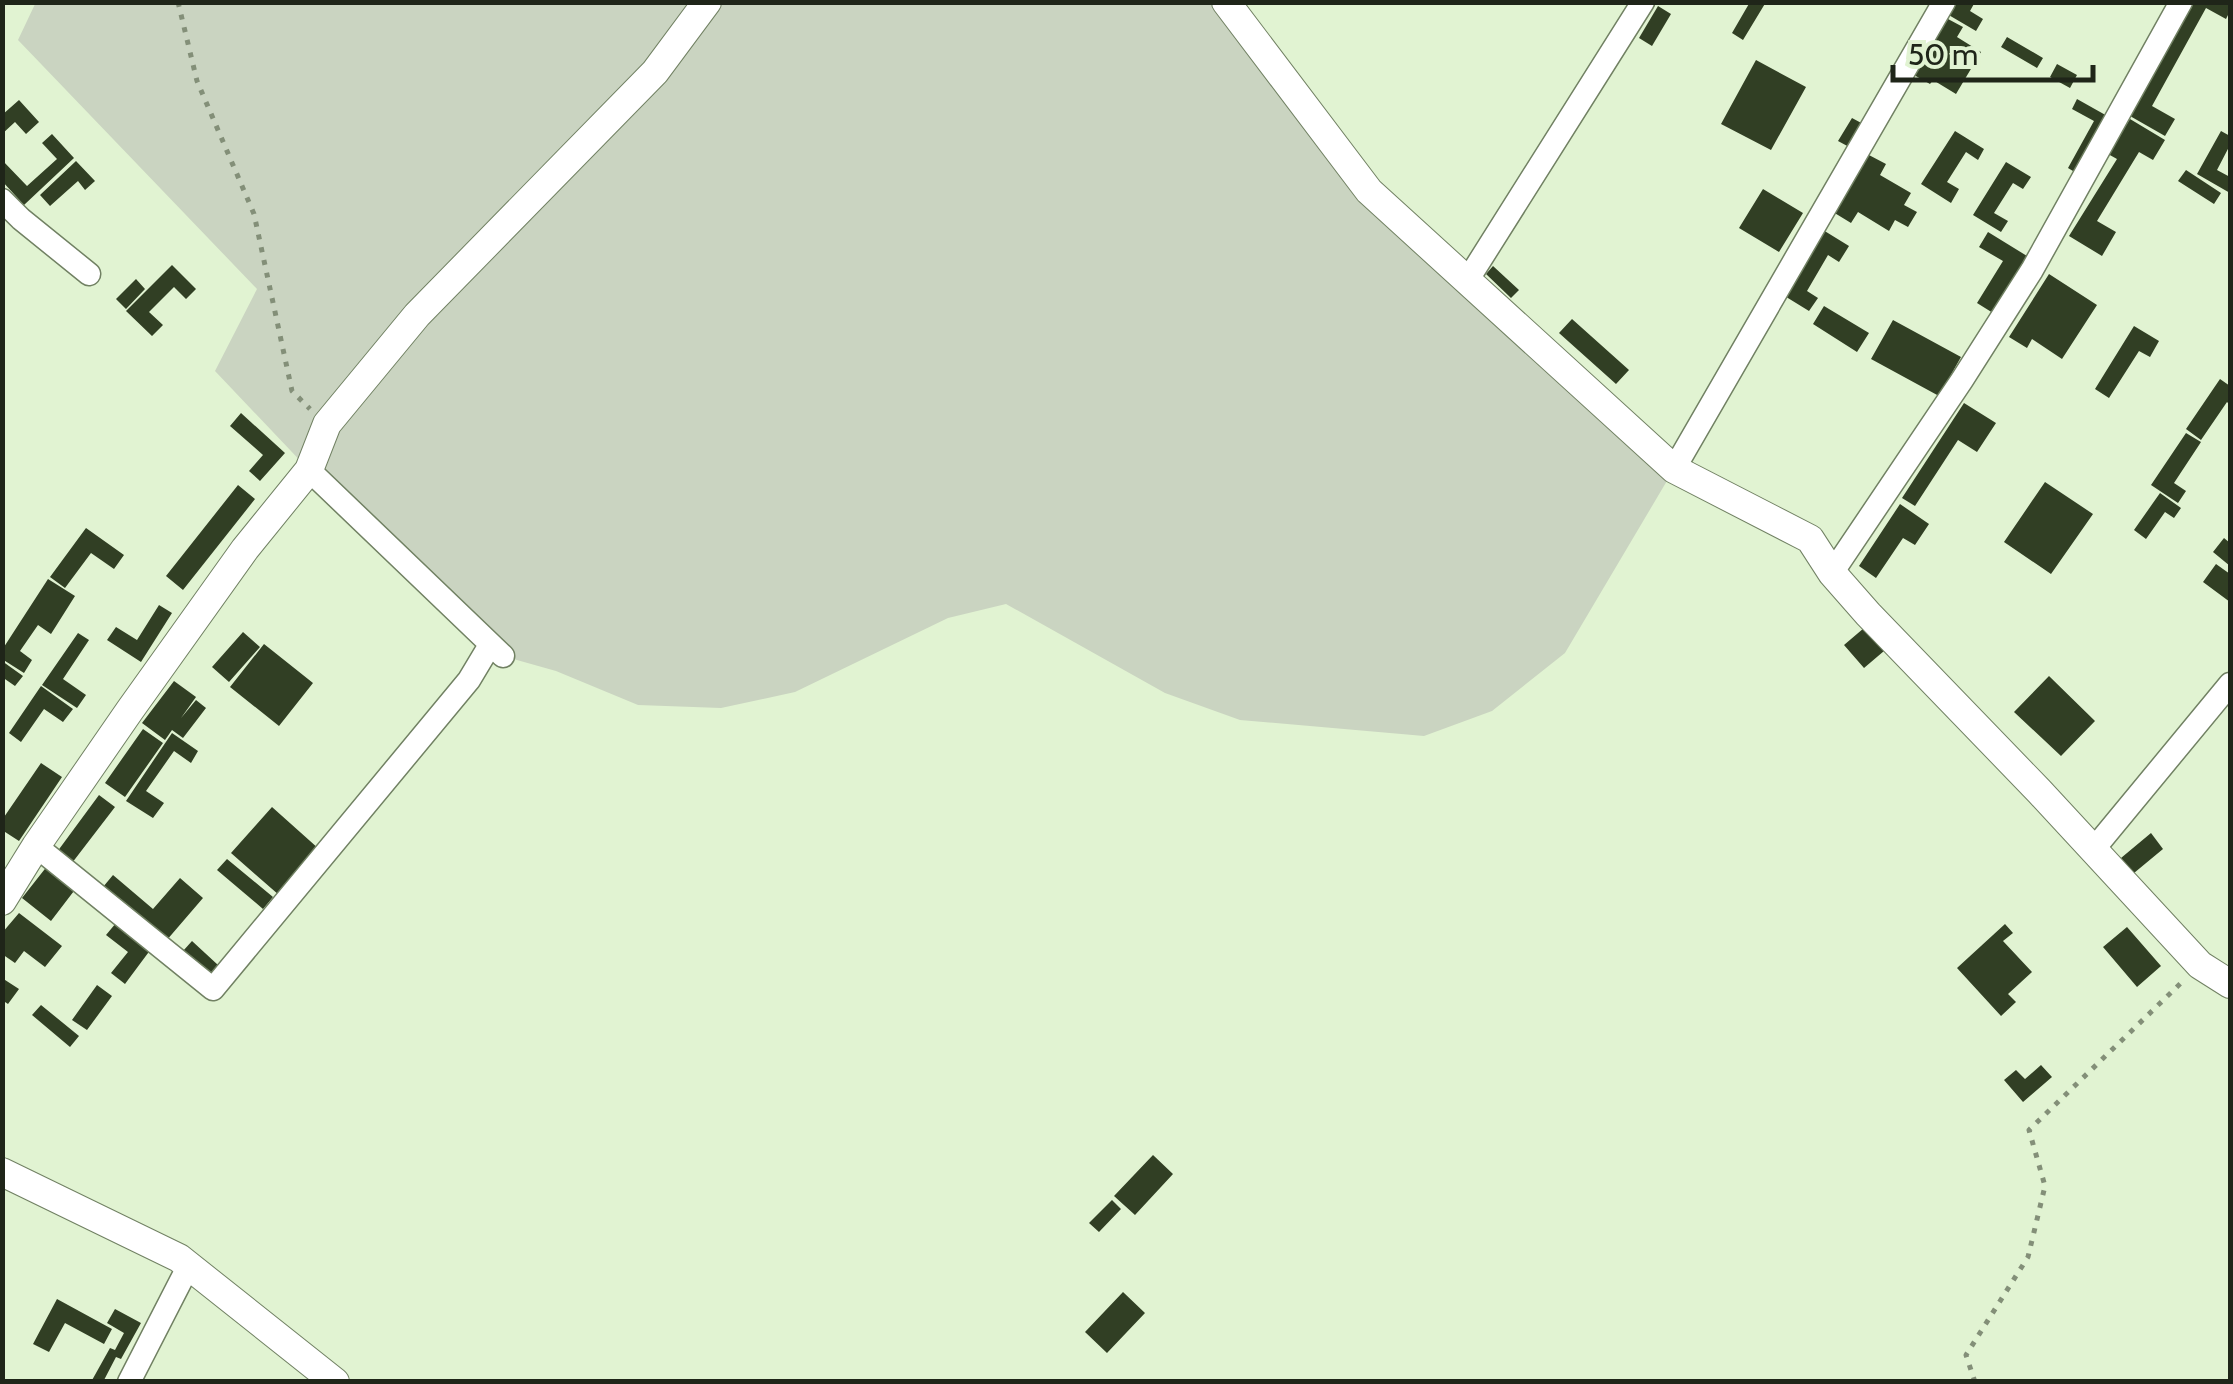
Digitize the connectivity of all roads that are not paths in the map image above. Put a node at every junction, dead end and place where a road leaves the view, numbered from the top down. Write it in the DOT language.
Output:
graph roads {
  1 [pos="707,2"];
  2 [pos="1226,2"];
  3 [pos="1643,2"];
  4 [pos="2181,2"];
  5 [pos="1934,6"];
  6 [pos="2,200"];
  7 [pos="89,274"];
  8 [pos="1468,281"];
  9 [pos="1674,469"];
  10 [pos="309,470"];
  11 [pos="1832,573"];
  12 [pos="2230,684"];
  13 [pos="36,846"];
  14 [pos="2093,850"];
  15 [pos="2,900"];
  16 [pos="2230,984"];
  17 [pos="2,1172"];
  18 [pos="189,1266"];
  19 [pos="129,1382"];
  20 [pos="335,1382"];
  1 -- 10 [label="street"];
  2 -- 8 [label="street"];
  3 -- 8 [label="street"];
  4 -- 11 [label="street"];
  5 -- 9 [label="street"];
  6 -- 7 [label="street"];
  8 -- 9 [label="street"];
  9 -- 11 [label="street"];
  10 -- 13 [label="street"];
  10 -- 13 [label="street"];
  11 -- 14 [label="street"];
  12 -- 14 [label="street"];
  13 -- 15 [label="street"];
  14 -- 16 [label="street"];
  17 -- 18 [label="street"];
  18 -- 19 [label="street"];
  18 -- 20 [label="street"];
}
